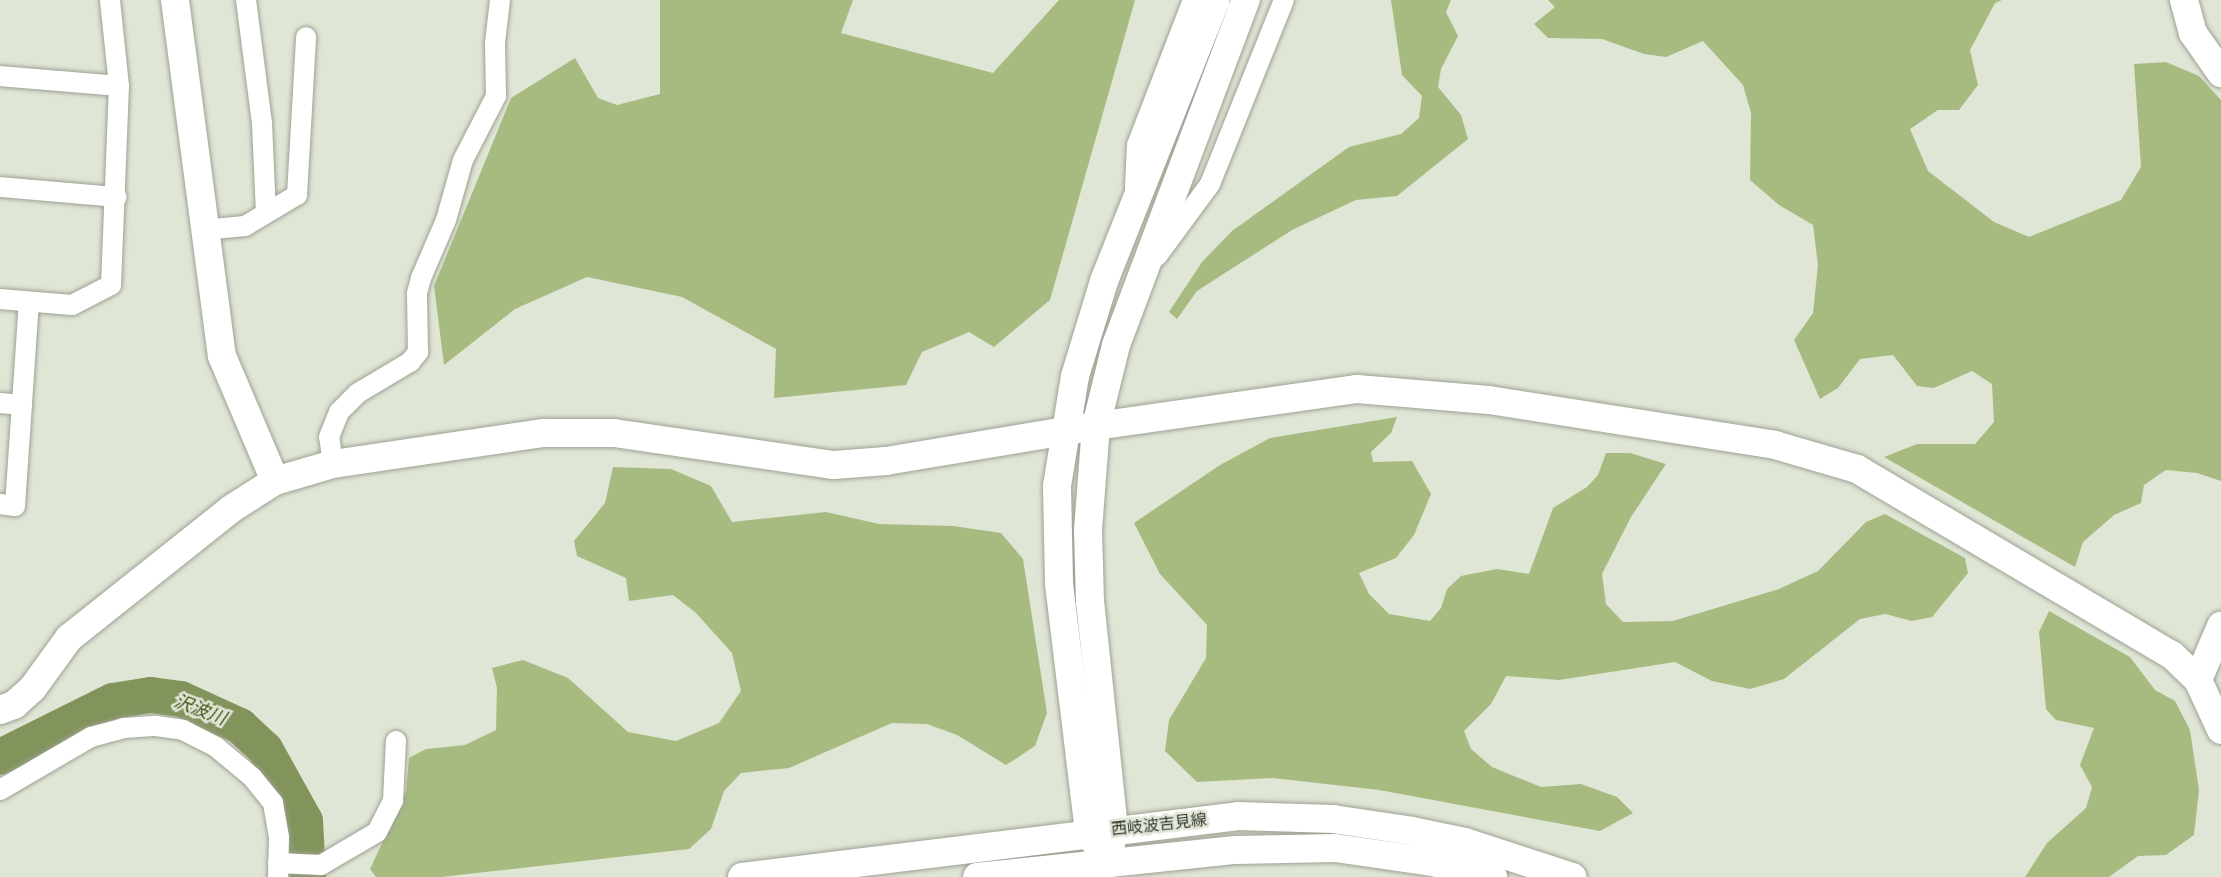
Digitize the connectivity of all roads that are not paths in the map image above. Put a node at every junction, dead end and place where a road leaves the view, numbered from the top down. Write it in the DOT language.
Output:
graph roads {
  1 [pos="110,0"];
  2 [pos="175,0"];
  3 [pos="246,0"];
  4 [pos="500,0"];
  5 [pos="1193,0"];
  6 [pos="1216,0"];
  7 [pos="1246,0"];
  8 [pos="1284,0"];
  9 [pos="2184,0"];
  10 [pos="306,37"];
  11 [pos="2221,73"];
  12 [pos="0,76"];
  13 [pos="119,86"];
  14 [pos="0,187"];
  15 [pos="117,197"];
  16 [pos="1135,208"];
  17 [pos="266,213"];
  18 [pos="203,230"];
  19 [pos="1143,274"];
  20 [pos="0,299"];
  21 [pos="29,302"];
  22 [pos="0,403"];
  23 [pos="22,405"];
  24 [pos="1096,426"];
  25 [pos="1065,432"];
  26 [pos="333,464"];
  27 [pos="275,481"];
  28 [pos="0,504"];
  29 [pos="2221,627"];
  30 [pos="2198,680"];
  31 [pos="0,710"];
  32 [pos="2221,730"];
  33 [pos="396,741"];
  34 [pos="0,790"];
  35 [pos="1101,831"];
  36 [pos="1107,863"];
  37 [pos="281,868"];
  38 [pos="741,877"];
  39 [pos="977,877"];
  40 [pos="1492,877"];
  41 [pos="1572,877"];
  1 -- 13 [label="street"];
  2 -- 18 [label="street"];
  3 -- 17 [label="street"];
  4 -- 26 [label="street"];
  5 -- 16 [label="street"];
  6 -- 16 [label="street"];
  7 -- 19 [label="street"];
  8 -- 19 [label="street"];
  9 -- 11 [label="street"];
  10 -- 17 [label="street"];
  12 -- 13 [label="street"];
  13 -- 15 [label="street"];
  14 -- 15 [label="street"];
  15 -- 21 [label="street"];
  16 -- 25 [label="street"];
  17 -- 18 [label="street"];
  18 -- 27 [label="street"];
  19 -- 24 [label="street"];
  20 -- 21 [label="street"];
  21 -- 23 [label="street"];
  22 -- 23 [label="street"];
  23 -- 28 [label="street"];
  24 -- 25 [label="street"];
  24 -- 30 [label="street"];
  24 -- 35 [label="street"];
  25 -- 26 [label="street"];
  25 -- 35 [label="street"];
  26 -- 27 [label="street"];
  27 -- 31 [label="street"];
  29 -- 30 [label="street"];
  30 -- 32 [label="street"];
  33 -- 37 [label="street"];
  34 -- 37 [label="street"];
  35 -- 36 [label="street"];
  35 -- 38 [label="street, 西岐波吉見線"];
  35 -- 41 [label="street, 西岐波吉見線"];
  36 -- 39 [label="street, 西岐波吉見線"];
  36 -- 40 [label="street, 西岐波吉見線"];
}
